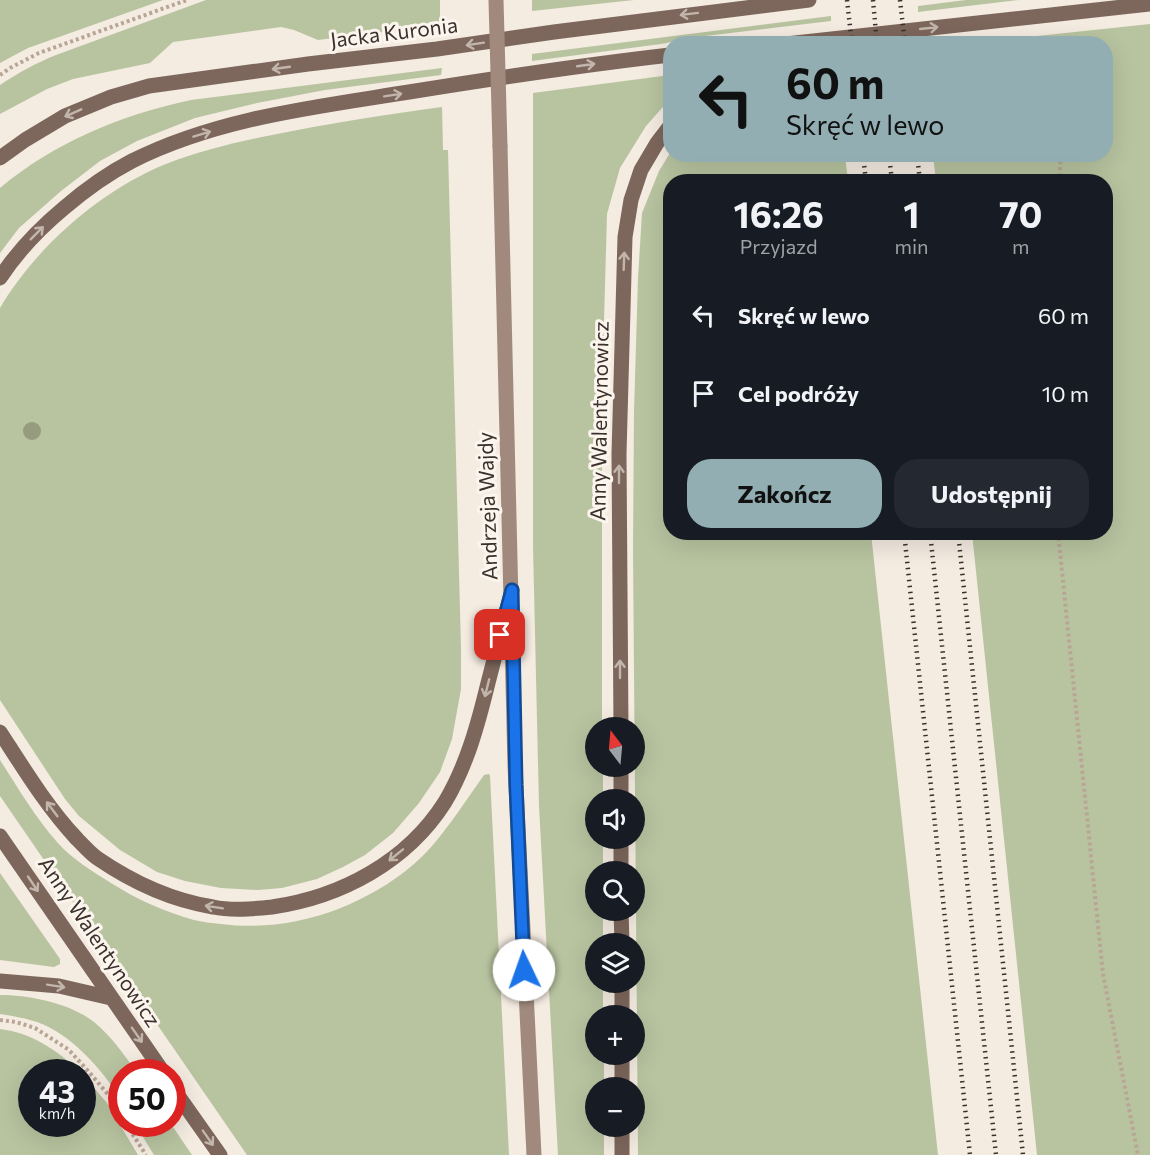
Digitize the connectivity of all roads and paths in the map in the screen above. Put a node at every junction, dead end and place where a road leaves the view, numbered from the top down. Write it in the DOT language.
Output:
graph roads {
  1 [pos="187,0"];
  2 [pos="496,0"];
  3 [pos="809,0"];
  4 [pos="1150,4"];
  5 [pos="867,36"];
  6 [pos="663,57"];
  7 [pos="0,75"];
  8 [pos="663,135"];
  9 [pos="0,158"];
  10 [pos="0,278"];
  11 [pos="1059,540"];
  12 [pos="512,590"];
  13 [pos="621,717"];
  14 [pos="0,732"];
  15 [pos="0,836"];
  16 [pos="0,981"];
  17 [pos="111,998"];
  18 [pos="0,1020"];
  19 [pos="154,1059"];
  20 [pos="108,1094"];
  21 [pos="186,1107"];
  22 [pos="134,1137"];
  23 [pos="622,1137"];
  24 [pos="146,1155"];
  25 [pos="220,1155"];
  26 [pos="534,1155"];
  27 [pos="622,1155"];
  28 [pos="1138,1155"];
  1 -- 7 [label="path"];
  2 -- 12 [label="main road, Andrzeja Wajdy, bridge"];
  3 -- 9 [label="main road, Jacka Kuronia, one-way"];
  5 -- 4 [label="main road, one-way"];
  10 -- 6 [label="main road, one-way"];
  13 -- 8 [label="main road, Anny Walentynowicz, one-way"];
  11 -- 28 [label="path"];
  12 -- 14 [label="main road, one-way"];
  12 -- 26 [label="main road, Andrzeja Wajdy"];
  15 -- 17 [label="main road, Anny Walentynowicz, one-way"];
  16 -- 17 [label="main road, one-way"];
  17 -- 19 [label="main road, Anny Walentynowicz, one-way"];
  18 -- 20 [label="path"];
  21 -- 25 [label="main road, one-way"];
  22 -- 24 [label="path"];
  23 -- 27 [label="main road"];
}
